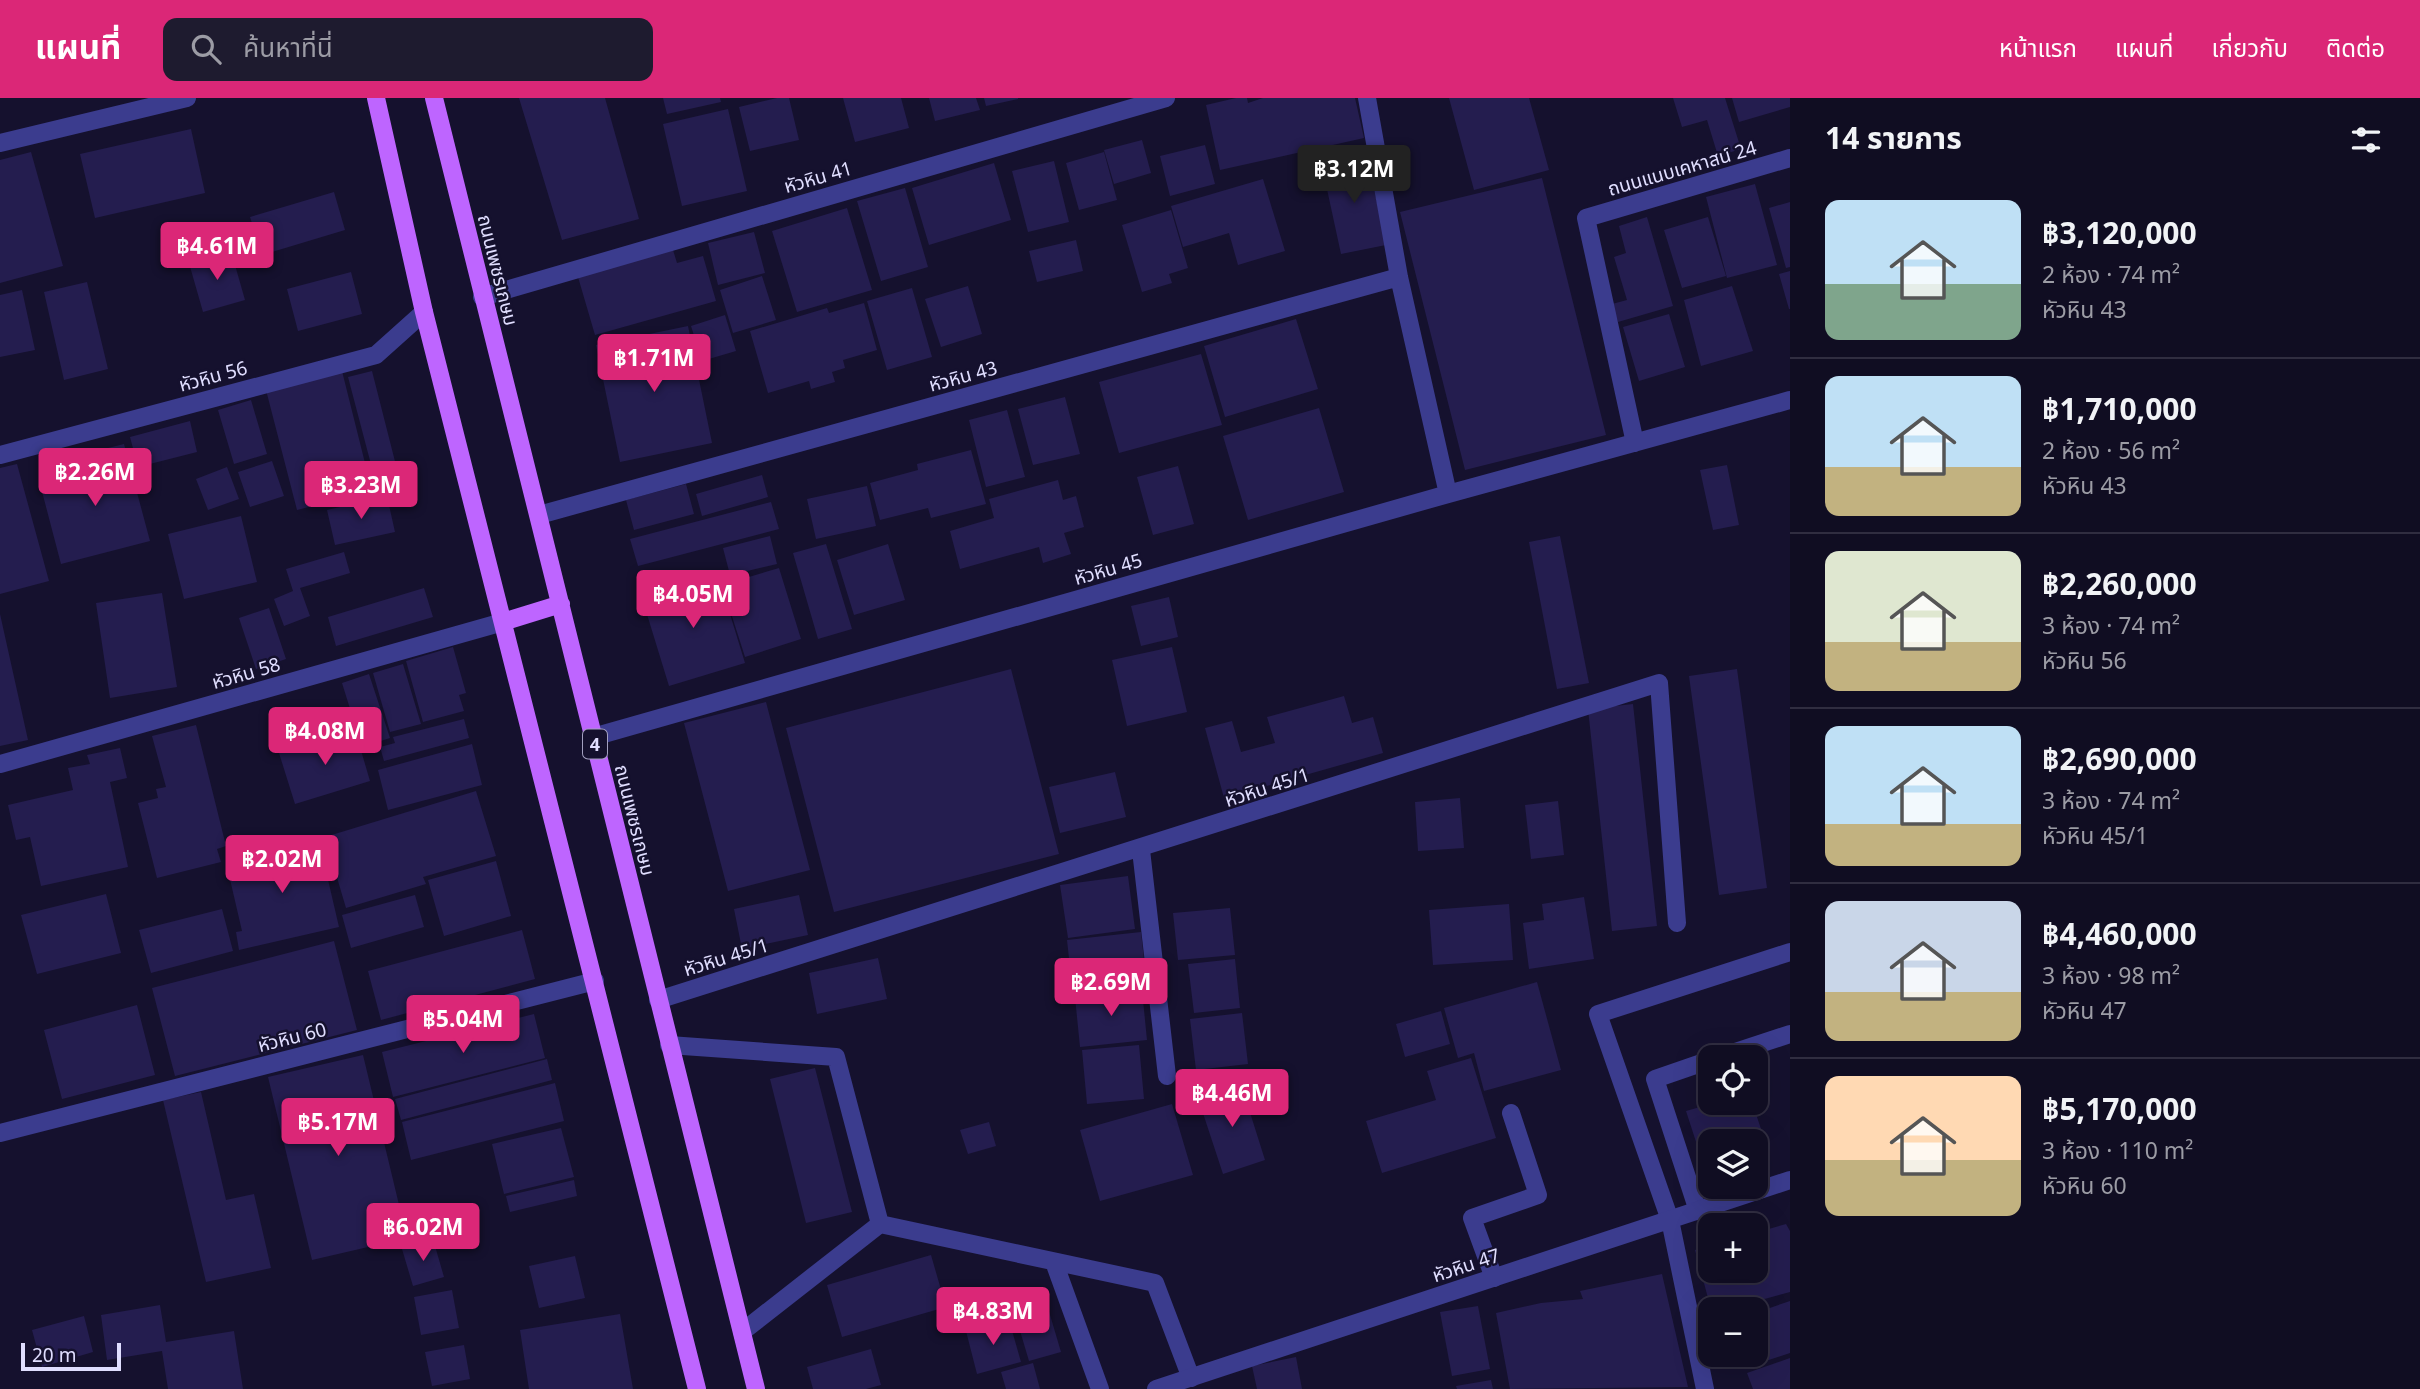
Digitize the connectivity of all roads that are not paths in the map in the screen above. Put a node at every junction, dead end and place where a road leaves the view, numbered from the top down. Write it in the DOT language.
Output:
graph roads {
  1 [pos="187,98"];
  2 [pos="376,98"];
  3 [pos="434,98"];
  4 [pos="1166,98"];
  5 [pos="1367,98"];
  6 [pos="0,144"];
  7 [pos="1790,159"];
  8 [pos="1399,277"];
  9 [pos="482,297"];
  10 [pos="424,312"];
  11 [pos="1790,400"];
  12 [pos="1634,443"];
  13 [pos="0,455"];
  14 [pos="1448,494"];
  15 [pos="539,515"];
  16 [pos="561,604"];
  17 [pos="503,622"];
  18 [pos="593,737"];
  19 [pos="0,764"];
  20 [pos="1141,850"];
  21 [pos="1677,923"];
  22 [pos="1790,952"];
  23 [pos="595,981"];
  24 [pos="658,1000"];
  25 [pos="1790,1034"];
  26 [pos="669,1045"];
  27 [pos="1757,1045"];
  28 [pos="1698,1064"];
  29 [pos="1167,1076"];
  30 [pos="1655,1079"];
  31 [pos="1625,1089"];
  32 [pos="1511,1113"];
  33 [pos="0,1133"];
  34 [pos="1790,1180"];
  35 [pos="1698,1211"];
  36 [pos="1670,1220"];
  37 [pos="880,1224"];
  38 [pos="1054,1262"];
  39 [pos="1494,1278"];
  40 [pos="742,1332"];
  41 [pos="1191,1378"];
  42 [pos="697,1389"];
  43 [pos="756,1389"];
  44 [pos="1100,1389"];
  45 [pos="1156,1389"];
  46 [pos="1705,1389"];
  1 -- 6 [label="street"];
  2 -- 10 [label="main road"];
  3 -- 9 [label="main road, ถนนเพชรเกษม / 4"];
  4 -- 9 [label="street, หัวหิน 41"];
  5 -- 8 [label="street"];
  7 -- 12 [label="street, ถนนแนบเคหาสน์ 24"];
  8 -- 14 [label="street"];
  8 -- 15 [label="street, หัวหิน 43"];
  9 -- 15 [label="main road, ถนนเพชรเกษม / 4"];
  10 -- 13 [label="street, หัวหิน 56"];
  10 -- 17 [label="main road"];
  11 -- 12 [label="street, หัวหิน 45"];
  12 -- 14 [label="street, หัวหิน 45"];
  14 -- 18 [label="street, หัวหิน 45"];
  15 -- 16 [label="main road, ถนนเพชรเกษม / 4"];
  16 -- 17 [label="main road"];
  16 -- 18 [label="main road, ถนนเพชรเกษม / 4"];
  17 -- 19 [label="street, หัวหิน 58"];
  17 -- 23 [label="main road"];
  18 -- 24 [label="main road, ถนนเพชรเกษม / 4"];
  20 -- 21 [label="street, หัวหิน 45/1"];
  20 -- 24 [label="street, หัวหิน 45/1"];
  20 -- 29 [label="street"];
  22 -- 31 [label="street"];
  23 -- 33 [label="street, หัวหิน 60"];
  23 -- 42 [label="main road"];
  24 -- 26 [label="main road, ถนนเพชรเกษม / 4"];
  25 -- 27 [label="street"];
  26 -- 37 [label="street"];
  26 -- 40 [label="main road, ถนนเพชรเกษม / 4"];
  28 -- 30 [label="street"];
  30 -- 31 [label="street"];
  30 -- 35 [label="street"];
  31 -- 36 [label="street"];
  32 -- 39 [label="street"];
  34 -- 35 [label="street, หัวหิน 47"];
  35 -- 36 [label="street, หัวหิน 47"];
  36 -- 39 [label="street, หัวหิน 47"];
  36 -- 46 [label="street"];
  37 -- 38 [label="street"];
  37 -- 40 [label="street"];
  38 -- 41 [label="street"];
  38 -- 44 [label="street"];
  39 -- 41 [label="street, หัวหิน 47"];
  40 -- 43 [label="main road, ถนนเพชรเกษม / 4"];
  41 -- 45 [label="street, หัวหิน 47"];
}
